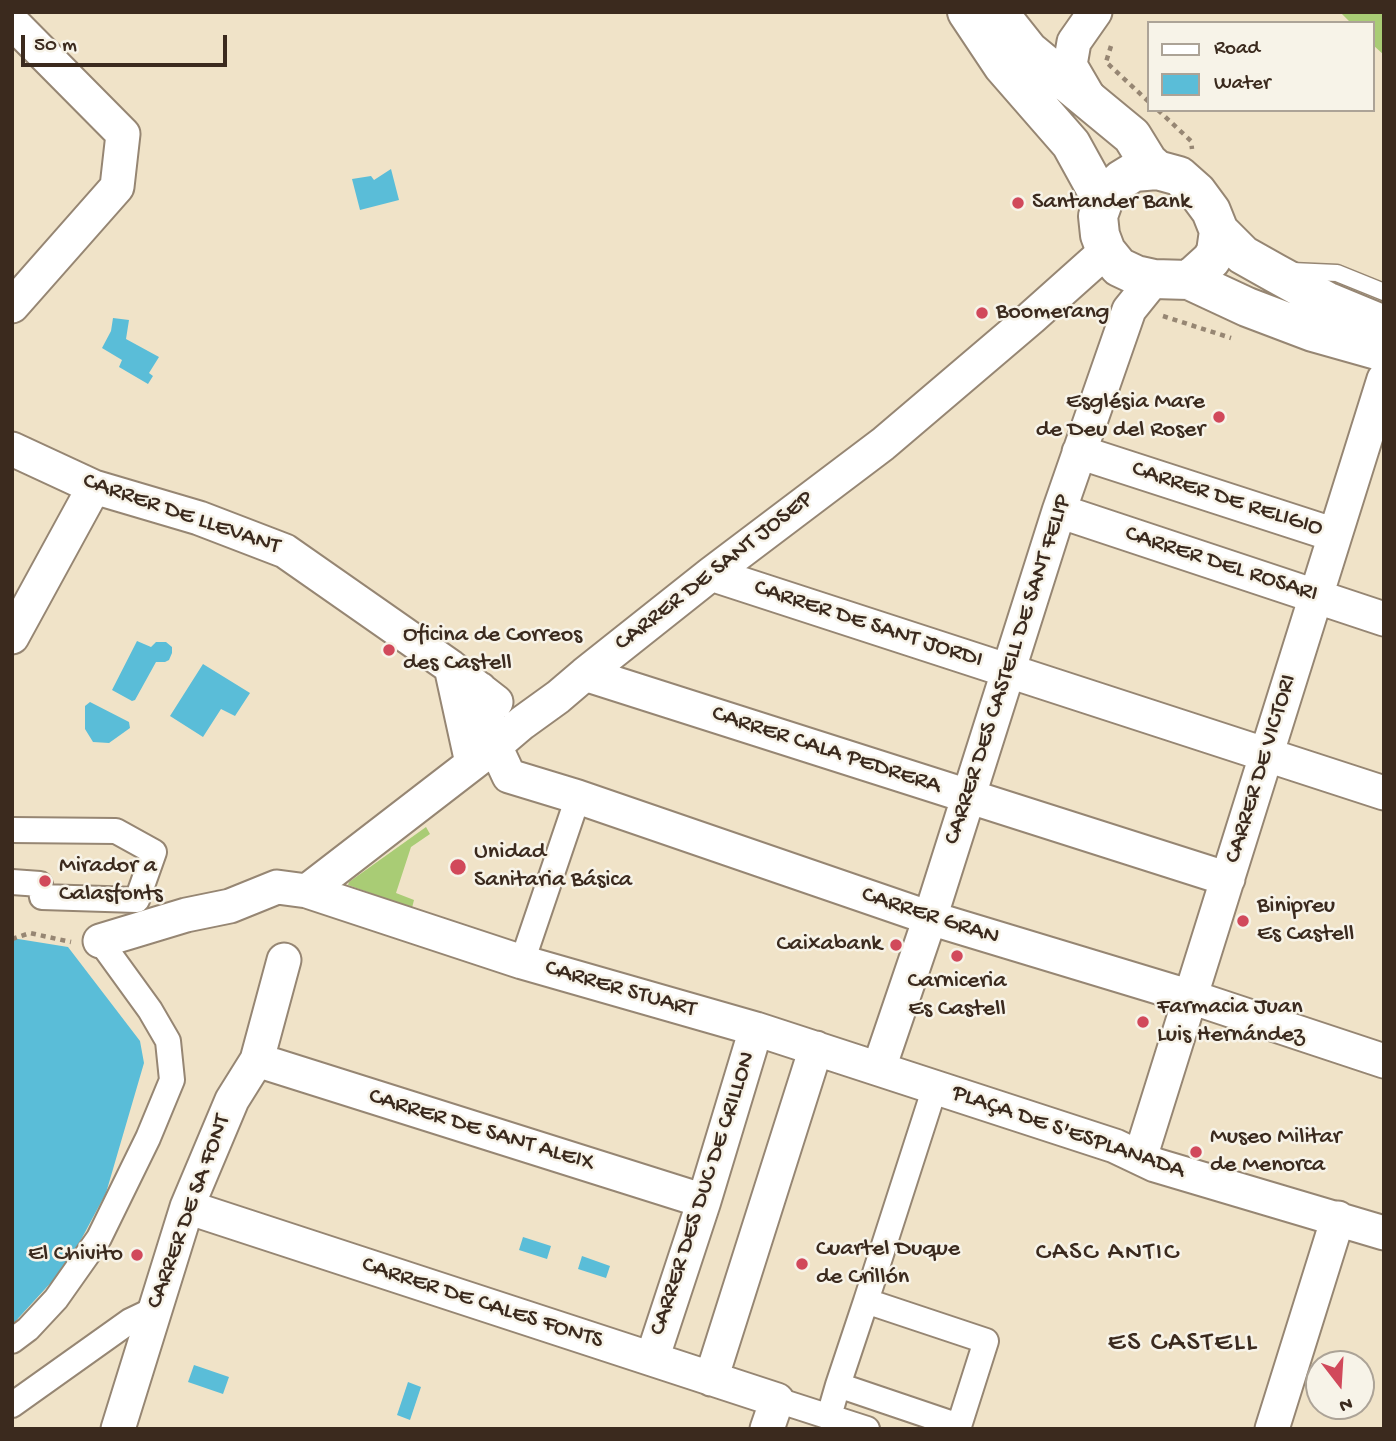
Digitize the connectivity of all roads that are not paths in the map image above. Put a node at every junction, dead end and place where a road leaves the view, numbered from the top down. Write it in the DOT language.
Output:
graph roads {
  1 [pos="967,12"];
  2 [pos="998,12"];
  3 [pos="12,22"];
  4 [pos="1104,26"];
  5 [pos="1092,103"];
  6 [pos="1157,170"];
  7 [pos="1102,202"];
  8 [pos="1219,231"];
  9 [pos="1105,251"];
  10 [pos="1275,273"];
  11 [pos="1171,279"];
  12 [pos="1384,292"];
  13 [pos="12,306"];
  14 [pos="1384,325"];
  15 [pos="1384,352"];
  16 [pos="1384,379"];
  17 [pos="12,449"];
  18 [pos="1373,449"];
  19 [pos="1079,452"];
  20 [pos="94,487"];
  21 [pos="1059,512"];
  22 [pos="1335,535"];
  23 [pos="711,574"];
  24 [pos="1316,597"];
  25 [pos="1384,619"];
  26 [pos="12,637"];
  27 [pos="451,667"];
  28 [pos="1007,670"];
  29 [pos="584,674"];
  30 [pos="480,690"];
  31 [pos="522,723"];
  32 [pos="484,755"];
  33 [pos="1266,755"];
  34 [pos="1384,793"];
  35 [pos="578,797"];
  36 [pos="968,797"];
  37 [pos="12,830"];
  38 [pos="1228,879"];
  39 [pos="12,882"];
  40 [pos="292,889"];
  41 [pos="930,918"];
  42 [pos="100,941"];
  43 [pos="284,960"];
  44 [pos="522,962"];
  45 [pos="1191,997"];
  46 [pos="756,1029"];
  47 [pos="816,1048"];
  48 [pos="257,1060"];
  49 [pos="1384,1061"];
  50 [pos="879,1068"];
  51 [pos="934,1087"];
  52 [pos="1140,1158"];
  53 [pos="704,1201"];
  54 [pos="187,1207"];
  55 [pos="1338,1218"];
  56 [pos="1384,1233"];
  57 [pos="866,1301"];
  58 [pos="153,1310"];
  59 [pos="12,1341"];
  60 [pos="652,1359"];
  61 [pos="711,1378"];
  62 [pos="838,1385"];
  63 [pos="12,1405"];
  64 [pos="772,1415"];
  65 [pos="829,1416"];
  66 [pos="118,1429"];
  67 [pos="867,1429"];
  68 [pos="1272,1429"];
  1 -- 7 [label="main road"];
  2 -- 5 [label="main road"];
  3 -- 13 [label="street"];
  4 -- 5 [label="street"];
  5 -- 6 [label="main road"];
  6 -- 7 [label="main road"];
  6 -- 8 [label="main road"];
  7 -- 9 [label="main road"];
  8 -- 10 [label="main road"];
  8 -- 11 [label="main road"];
  9 -- 11 [label="main road"];
  9 -- 23 [label="street, CARRER DE SANT JOSEP"];
  10 -- 12 [label="lane"];
  10 -- 14 [label="main road"];
  11 -- 15 [label="main road"];
  11 -- 19 [label="street, CARRER DES CASTELL DE SANT FELIP"];
  16 -- 18 [label="street, CARRER DE VICTORI"];
  17 -- 20 [label="street, CARRER DE LLEVANT"];
  18 -- 22 [label="street, CARRER DE VICTORI"];
  19 -- 21 [label="street, CARRER DES CASTELL DE SANT FELIP"];
  19 -- 22 [label="street, CARRER DE RELIGIO"];
  20 -- 26 [label="street"];
  20 -- 27 [label="street, CARRER DE LLEVANT"];
  21 -- 24 [label="street, CARRER DEL ROSARI"];
  21 -- 28 [label="street, CARRER DES CASTELL DE SANT FELIP"];
  22 -- 24 [label="street, CARRER DE VICTORI"];
  23 -- 28 [label="street, CARRER DE SANT JORDI"];
  23 -- 29 [label="street, CARRER DE SANT JOSEP"];
  24 -- 25 [label="street, CARRER DEL ROSARI"];
  24 -- 33 [label="street, CARRER DE VICTORI"];
  27 -- 30 [label="street, CARRER DE LLEVANT"];
  27 -- 32 [label="street, CARRER GRAN"];
  28 -- 33 [label="street, CARRER DE SANT JORDI"];
  28 -- 36 [label="street, CARRER DES CASTELL DE SANT FELIP"];
  29 -- 31 [label="street, CARRER DE SANT JOSEP"];
  29 -- 36 [label="street, CARRER CALA PEDRERA"];
  30 -- 31 [label="street, CARRER DE LLEVANT"];
  30 -- 32 [label="street"];
  31 -- 32 [label="street, CARRER DE SANT JOSEP"];
  32 -- 35 [label="street, CARRER GRAN"];
  32 -- 40 [label="street, CARRER DE SANT JOSEP"];
  33 -- 34 [label="street, CARRER DE SANT JORDI"];
  33 -- 38 [label="street, CARRER DE VICTORI"];
  35 -- 41 [label="street, CARRER GRAN"];
  35 -- 44 [label="street"];
  36 -- 38 [label="street, CARRER CALA PEDRERA"];
  36 -- 41 [label="street, CARRER DES CASTELL DE SANT FELIP"];
  37 -- 39 [label="street"];
  38 -- 45 [label="street, CARRER DE VICTORI"];
  40 -- 42 [label="street, CARRER DE SANT JOSEP"];
  40 -- 44 [label="street, CARRER STUART"];
  41 -- 45 [label="street, CARRER GRAN"];
  41 -- 50 [label="street, CARRER DES CASTELL DE SANT FELIP"];
  42 -- 59 [label="street"];
  43 -- 48 [label="street, CARRER DE SA FONT"];
  44 -- 46 [label="street, CARRER STUART"];
  45 -- 49 [label="street, CARRER GRAN"];
  45 -- 52 [label="street, CARRER DE VICTORI"];
  46 -- 47 [label="street, CARRER STUART"];
  46 -- 53 [label="street, CARRER DES DUC DE CRILLON"];
  47 -- 50 [label="street, CARRER STUART"];
  47 -- 61 [label="street"];
  48 -- 53 [label="street, CARRER DE SANT ALEIX"];
  48 -- 54 [label="street, CARRER DE SA FONT"];
  50 -- 51 [label="street, CARRER STUART"];
  51 -- 52 [label="street, PLAÇA DE S'ESPLANADA"];
  51 -- 57 [label="street, PLAÇA DE S'ESPLANADA"];
  52 -- 55 [label="street, PLAÇA DE S'ESPLANADA"];
  53 -- 60 [label="street, CARRER DES DUC DE CRILLON"];
  54 -- 58 [label="street, CARRER DE SA FONT"];
  54 -- 60 [label="street, CARRER DE CALES FONTS"];
  55 -- 56 [label="street, PLAÇA DE S'ESPLANADA"];
  55 -- 68 [label="street"];
  57 -- 62 [label="street, PLAÇA DE S'ESPLANADA"];
  57 -- 62 [label="street"];
  58 -- 63 [label="street"];
  58 -- 66 [label="street, CARRER DE SA FONT"];
  60 -- 61 [label="street, CARRER DE CALES FONTS"];
  61 -- 64 [label="street, CARRER DE CALES FONTS"];
  62 -- 65 [label="street, PLAÇA DE S'ESPLANADA"];
  64 -- 65 [label="street"];
  65 -- 67 [label="street"];
}
